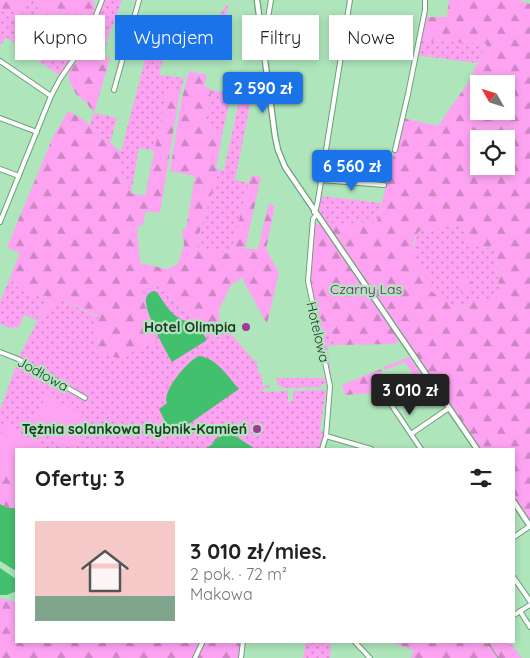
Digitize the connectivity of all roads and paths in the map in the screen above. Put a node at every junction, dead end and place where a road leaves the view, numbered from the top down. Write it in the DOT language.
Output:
graph roads {
  1 [pos="102,0"];
  2 [pos="139,0"];
  3 [pos="257,0"];
  4 [pos="271,0"];
  5 [pos="350,0"];
  6 [pos="425,0"];
  7 [pos="259,15"];
  8 [pos="269,15"];
  9 [pos="265,60"];
  10 [pos="0,61"];
  11 [pos="114,90"];
  12 [pos="51,96"];
  13 [pos="0,118"];
  14 [pos="37,132"];
  15 [pos="395,150"];
  16 [pos="0,170"];
  17 [pos="19,176"];
  18 [pos="321,180"];
  19 [pos="384,185"];
  20 [pos="315,213"];
  21 [pos="0,222"];
  22 [pos="0,352"];
  23 [pos="384,394"];
  24 [pos="85,398"];
  25 [pos="449,408"];
  26 [pos="411,434"];
  27 [pos="326,436"];
  28 [pos="359,447"];
  29 [pos="322,448"];
  30 [pos="420,448"];
  31 [pos="476,448"];
  32 [pos="515,504"];
  33 [pos="530,526"];
  34 [pos="515,536"];
  35 [pos="515,580"];
  36 [pos="530,603"];
  37 [pos="520,611"];
  38 [pos="515,614"];
  39 [pos="530,626"];
  40 [pos="202,643"];
  41 [pos="243,643"];
  42 [pos="356,643"];
  43 [pos="195,658"];
  44 [pos="241,658"];
  45 [pos="370,658"];
  1 -- 12 [label="street"];
  2 -- 11 [label="street"];
  3 -- 7 [label="street"];
  4 -- 8 [label="street"];
  5 -- 18 [label="street, Hotelowa"];
  6 -- 15 [label="street"];
  9 -- 20 [label="street"];
  10 -- 12 [label="street"];
  12 -- 14 [label="street"];
  13 -- 14 [label="street"];
  14 -- 17 [label="street"];
  16 -- 17 [label="street"];
  17 -- 21 [label="street"];
  18 -- 19 [label="street"];
  18 -- 20 [label="street, Hotelowa"];
  20 -- 25 [label="street"];
  20 -- 27 [label="street, Hotelowa"];
  22 -- 24 [label="street, Jodłowa"];
  23 -- 26 [label="street"];
  25 -- 26 [label="street"];
  25 -- 31 [label="street"];
  26 -- 30 [label="street"];
  27 -- 28 [label="street"];
  27 -- 29 [label="street, Hotelowa"];
  32 -- 33 [label="street"];
  33 -- 34 [label="street"];
  35 -- 36 [label="street"];
  36 -- 37 [label="street"];
  37 -- 38 [label="street"];
  37 -- 39 [label="street"];
  40 -- 43 [label="street"];
  41 -- 44 [label="street"];
  42 -- 45 [label="street"];
}
